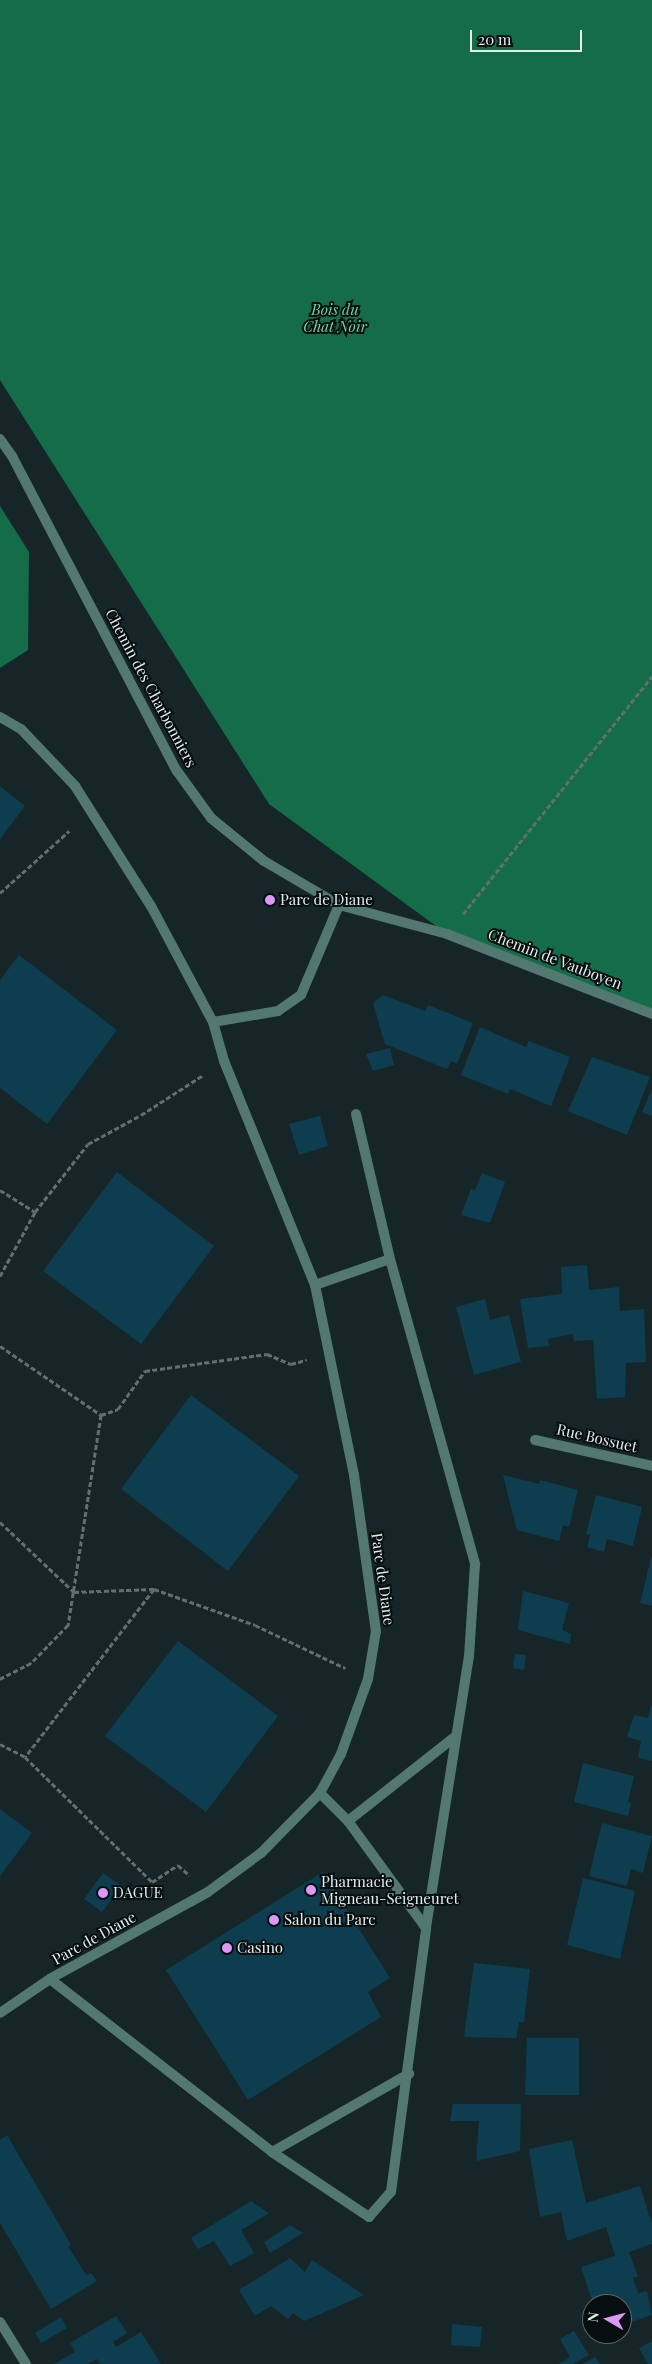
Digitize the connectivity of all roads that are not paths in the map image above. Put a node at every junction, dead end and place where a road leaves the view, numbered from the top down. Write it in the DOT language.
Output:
graph roads {
  1 [pos="0,438"];
  2 [pos="0,717"];
  3 [pos="339,905"];
  4 [pos="447,934"];
  5 [pos="652,1014"];
  6 [pos="213,1022"];
  7 [pos="356,1114"];
  8 [pos="390,1259"];
  9 [pos="315,1285"];
  10 [pos="535,1440"];
  11 [pos="652,1466"];
  12 [pos="456,1736"];
  13 [pos="320,1793"];
  14 [pos="348,1821"];
  15 [pos="426,1928"];
  16 [pos="50,1979"];
  17 [pos="0,2013"];
  18 [pos="408,2074"];
  19 [pos="272,2152"];
  20 [pos="0,2322"];
  21 [pos="26,2364"];
  1 -- 3 [label="street, Chemin des Charbonniers"];
  2 -- 6 [label="street, Parc de Diane"];
  3 -- 4 [label="street, Chemin des Charbonniers"];
  3 -- 6 [label="street"];
  4 -- 5 [label="street, Chemin de Vauboyen"];
  6 -- 9 [label="street, Parc de Diane"];
  7 -- 8 [label="street"];
  8 -- 9 [label="street"];
  8 -- 12 [label="street"];
  9 -- 13 [label="street, Parc de Diane"];
  10 -- 11 [label="street, Rue Bossuet"];
  12 -- 14 [label="street"];
  12 -- 15 [label="street"];
  13 -- 14 [label="street"];
  13 -- 16 [label="street, Parc de Diane"];
  14 -- 15 [label="street"];
  15 -- 18 [label="street"];
  16 -- 17 [label="street, Parc de Diane"];
  16 -- 19 [label="street"];
  18 -- 19 [label="street"];
  18 -- 19 [label="street"];
  20 -- 21 [label="street"];
}
